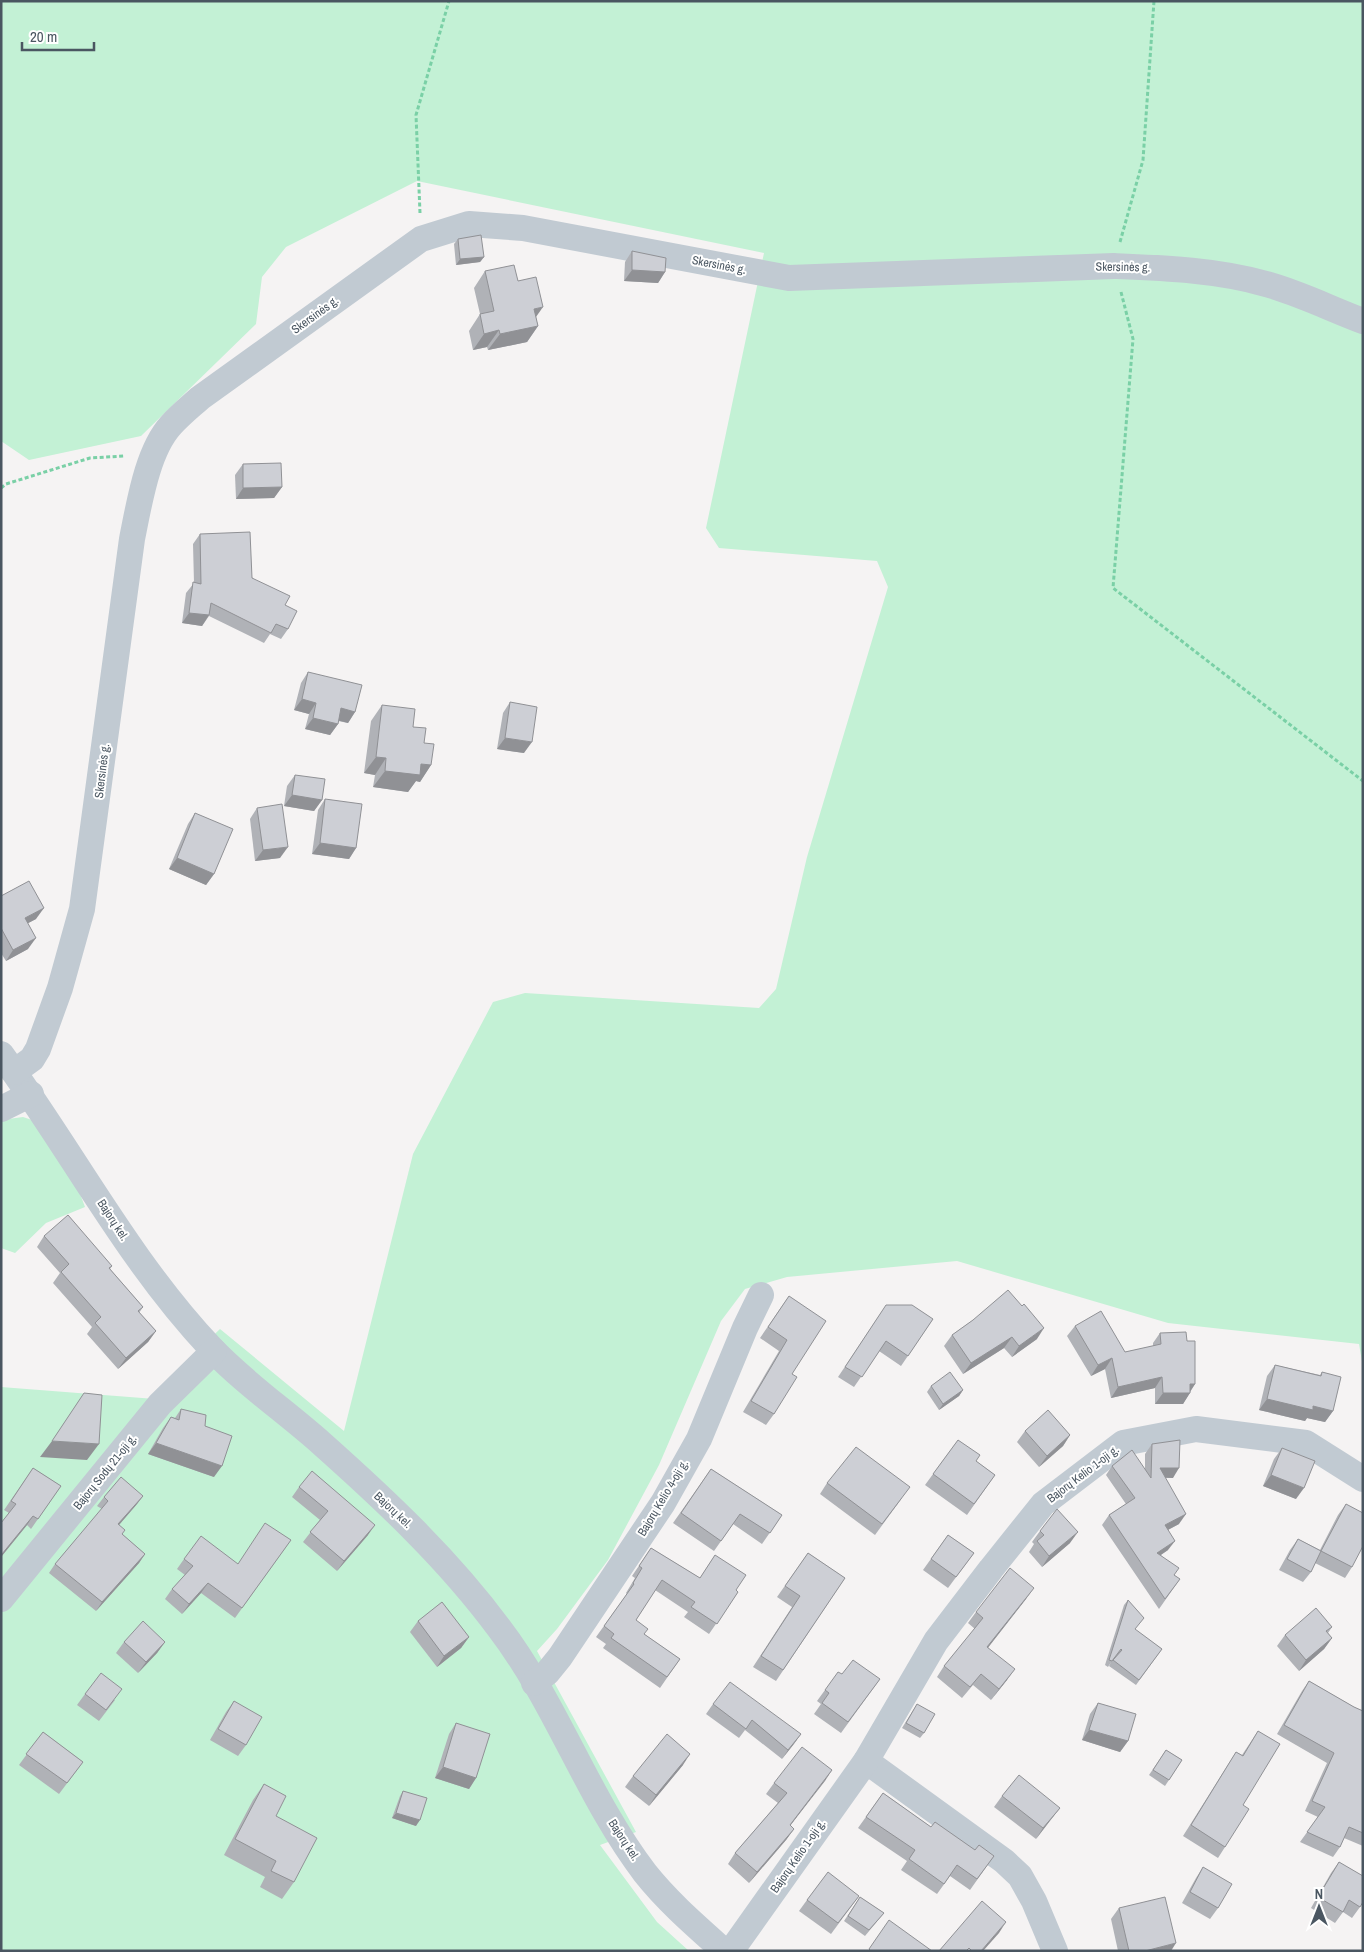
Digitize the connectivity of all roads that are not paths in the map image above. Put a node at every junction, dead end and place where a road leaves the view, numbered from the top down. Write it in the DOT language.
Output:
graph roads {
  1 [pos="1363,321"];
  2 [pos="8,1063"];
  3 [pos="31,1094"];
  4 [pos="1,1109"];
  5 [pos="761,1295"];
  6 [pos="214,1350"];
  7 [pos="1363,1479"];
  8 [pos="1,1599"];
  9 [pos="534,1683"];
  10 [pos="866,1761"];
  11 [pos="724,1951"];
  12 [pos="731,1951"];
  13 [pos="1055,1951"];
  1 -- 2 [label="street, Skersinės g."];
  2 -- 3 [label="street, Bajorų kel."];
  3 -- 4 [label="street"];
  3 -- 6 [label="street, Bajorų kel."];
  5 -- 9 [label="street, Bajorų Kelio 4-oji g."];
  6 -- 8 [label="street, Bajorų Sodų 21-oji g."];
  6 -- 9 [label="street, Bajorų kel."];
  7 -- 10 [label="street, Bajorų Kelio 1-oji g."];
  9 -- 11 [label="street, Bajorų kel."];
  10 -- 12 [label="street, Bajorų Kelio 1-oji g."];
  10 -- 13 [label="street"];
}
